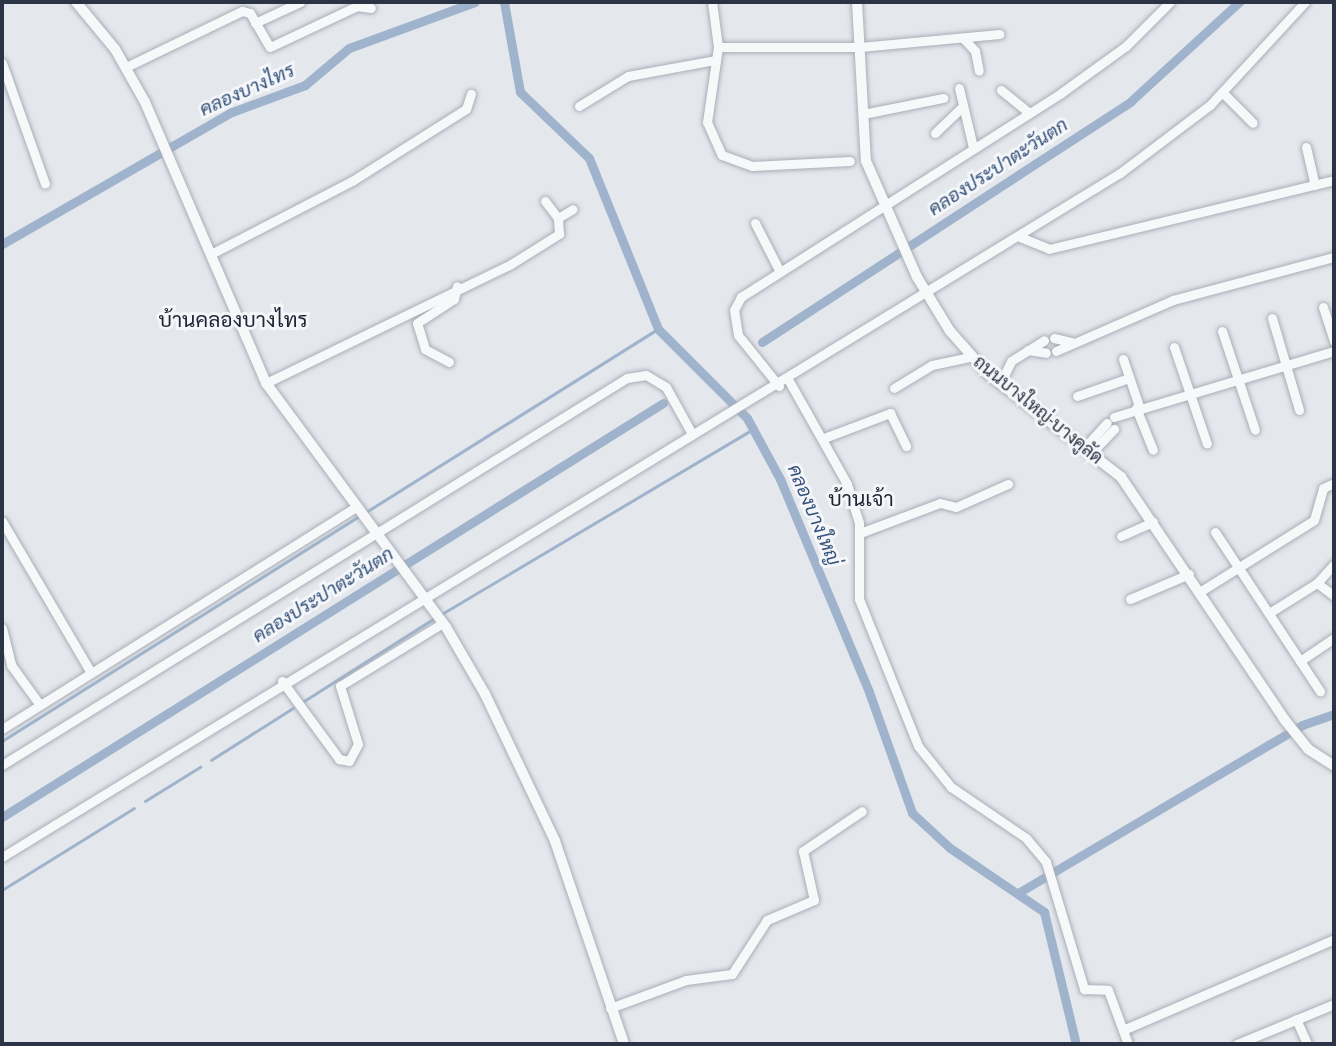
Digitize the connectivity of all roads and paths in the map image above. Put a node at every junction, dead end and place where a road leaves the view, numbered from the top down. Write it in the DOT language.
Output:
graph roads {
  1 [pos="300,2"];
  2 [pos="712,2"];
  3 [pos="857,2"];
  4 [pos="1170,2"];
  5 [pos="1305,2"];
  6 [pos="80,3"];
  7 [pos="371,8"];
  8 [pos="255,23"];
  9 [pos="999,34"];
  10 [pos="963,38"];
  11 [pos="719,47"];
  12 [pos="860,47"];
  13 [pos="715,60"];
  14 [pos="2,63"];
  15 [pos="126,67"];
  16 [pos="979,71"];
  17 [pos="959,88"];
  18 [pos="1001,90"];
  19 [pos="1223,93"];
  20 [pos="471,94"];
  21 [pos="943,98"];
  22 [pos="579,106"];
  23 [pos="960,108"];
  24 [pos="1028,113"];
  25 [pos="863,114"];
  26 [pos="1253,123"];
  27 [pos="935,133"];
  28 [pos="973,147"];
  29 [pos="1306,147"];
  30 [pos="858,161"];
  31 [pos="1334,180"];
  32 [pos="46,184"];
  33 [pos="1315,185"];
  34 [pos="545,201"];
  35 [pos="882,202"];
  36 [pos="573,209"];
  37 [pos="558,218"];
  38 [pos="755,223"];
  39 [pos="1020,237"];
  40 [pos="211,254"];
  41 [pos="1334,257"];
  42 [pos="779,270"];
  43 [pos="457,286"];
  44 [pos="927,295"];
  45 [pos="1323,307"];
  46 [pos="1272,318"];
  47 [pos="1222,331"];
  48 [pos="1054,338"];
  49 [pos="1044,340"];
  50 [pos="1334,341"];
  51 [pos="1072,342"];
  52 [pos="1174,347"];
  53 [pos="1028,351"];
  54 [pos="1332,352"];
  55 [pos="970,357"];
  56 [pos="1123,359"];
  57 [pos="449,362"];
  58 [pos="1334,364"];
  59 [pos="1285,366"];
  60 [pos="1129,378"];
  61 [pos="1238,380"];
  62 [pos="789,381"];
  63 [pos="266,383"];
  64 [pos="1000,384"];
  65 [pos="779,386"];
  66 [pos="894,388"];
  67 [pos="1188,391"];
  68 [pos="1077,396"];
  69 [pos="1137,407"];
  70 [pos="1298,410"];
  71 [pos="1255,430"];
  72 [pos="692,434"];
  73 [pos="824,438"];
  74 [pos="1207,444"];
  75 [pos="906,446"];
  76 [pos="1089,449"];
  77 [pos="1153,450"];
  78 [pos="1334,483"];
  79 [pos="1008,484"];
  80 [pos="360,512"];
  81 [pos="2,521"];
  82 [pos="1153,522"];
  83 [pos="374,530"];
  84 [pos="860,533"];
  85 [pos="1215,533"];
  86 [pos="1121,536"];
  87 [pos="1334,564"];
  88 [pos="1240,568"];
  89 [pos="1189,574"];
  90 [pos="1317,583"];
  91 [pos="1201,591"];
  92 [pos="422,595"];
  93 [pos="1334,596"];
  94 [pos="1130,599"];
  95 [pos="1269,613"];
  96 [pos="440,618"];
  97 [pos="2,628"];
  98 [pos="1334,636"];
  99 [pos="1300,661"];
  100 [pos="91,673"];
  101 [pos="282,681"];
  102 [pos="1320,691"];
  103 [pos="40,705"];
  104 [pos="2,729"];
  105 [pos="2,765"];
  106 [pos="1334,766"];
  107 [pos="862,811"];
  108 [pos="2,857"];
  109 [pos="1334,939"];
  110 [pos="1334,1004"];
  111 [pos="610,1008"];
  112 [pos="1296,1020"];
  113 [pos="1123,1030"];
  114 [pos="1252,1041"];
  115 [pos="625,1044"];
  116 [pos="1128,1044"];
  117 [pos="1237,1044"];
  118 [pos="1307,1044"];
  1 -- 8 [label="street"];
  2 -- 11 [label="street"];
  3 -- 12 [label="street, ถนนบางใหญ่-บางคูลัด"];
  4 -- 24 [label="street"];
  5 -- 19 [label="street"];
  6 -- 15 [label="street"];
  7 -- 8 [label="street"];
  8 -- 15 [label="street"];
  9 -- 10 [label="street"];
  10 -- 12 [label="street"];
  10 -- 16 [label="street"];
  11 -- 12 [label="street"];
  11 -- 13 [label="street"];
  12 -- 25 [label="street, ถนนบางใหญ่-บางคูลัด"];
  13 -- 22 [label="street"];
  13 -- 30 [label="street"];
  14 -- 32 [label="street"];
  15 -- 40 [label="street"];
  17 -- 23 [label="street"];
  18 -- 24 [label="street"];
  19 -- 26 [label="street"];
  19 -- 39 [label="street"];
  20 -- 40 [label="street"];
  21 -- 25 [label="street"];
  23 -- 27 [label="street"];
  23 -- 28 [label="street"];
  24 -- 28 [label="street"];
  25 -- 30 [label="street, ถนนบางใหญ่-บางคูลัด"];
  28 -- 35 [label="street"];
  29 -- 33 [label="street"];
  30 -- 35 [label="street, ถนนบางใหญ่-บางคูลัด"];
  31 -- 33 [label="street"];
  33 -- 39 [label="street"];
  34 -- 37 [label="street"];
  35 -- 42 [label="street"];
  35 -- 44 [label="street, ถนนบางใหญ่-บางคูลัด"];
  36 -- 37 [label="street"];
  37 -- 43 [label="street"];
  38 -- 42 [label="street"];
  39 -- 44 [label="street"];
  40 -- 63 [label="street"];
  41 -- 51 [label="street"];
  42 -- 65 [label="street"];
  43 -- 57 [label="street"];
  43 -- 63 [label="street"];
  44 -- 55 [label="street, ถนนบางใหญ่-บางคูลัด"];
  44 -- 62 [label="street"];
  45 -- 50 [label="street"];
  46 -- 59 [label="street"];
  47 -- 61 [label="street"];
  48 -- 51 [label="street"];
  49 -- 53 [label="street"];
  51 -- 53 [label="street"];
  52 -- 67 [label="street"];
  53 -- 64 [label="street"];
  54 -- 58 [label="street"];
  54 -- 59 [label="street"];
  55 -- 64 [label="street, ถนนบางใหญ่-บางคูลัด"];
  55 -- 66 [label="street"];
  56 -- 60 [label="street"];
  59 -- 61 [label="street"];
  59 -- 70 [label="street"];
  60 -- 68 [label="street"];
  60 -- 69 [label="street"];
  61 -- 67 [label="street"];
  61 -- 71 [label="street"];
  62 -- 65 [label="street"];
  62 -- 73 [label="street"];
  63 -- 80 [label="street"];
  64 -- 76 [label="street, ถนนบางใหญ่-บางคูลัด"];
  65 -- 72 [label="street"];
  67 -- 69 [label="street"];
  67 -- 74 [label="street"];
  69 -- 76 [label="street"];
  69 -- 77 [label="street"];
  72 -- 83 [label="street"];
  72 -- 92 [label="street"];
  73 -- 75 [label="street"];
  73 -- 84 [label="street"];
  76 -- 82 [label="street, ถนนบางใหญ่-บางคูลัด"];
  78 -- 88 [label="street"];
  79 -- 84 [label="street"];
  80 -- 83 [label="street"];
  80 -- 100 [label="street"];
  81 -- 100 [label="street"];
  82 -- 86 [label="street"];
  82 -- 89 [label="street, ถนนบางใหญ่-บางคูลัด"];
  83 -- 92 [label="street"];
  83 -- 105 [label="street"];
  84 -- 113 [label="street"];
  85 -- 88 [label="street"];
  87 -- 90 [label="street"];
  88 -- 91 [label="street"];
  88 -- 95 [label="street"];
  89 -- 91 [label="street, ถนนบางใหญ่-บางคูลัด"];
  89 -- 94 [label="street"];
  90 -- 93 [label="street"];
  90 -- 95 [label="street"];
  91 -- 106 [label="street, ถนนบางใหญ่-บางคูลัด"];
  92 -- 96 [label="street"];
  92 -- 101 [label="street"];
  95 -- 99 [label="street"];
  96 -- 101 [label="street"];
  96 -- 111 [label="street"];
  97 -- 103 [label="street"];
  98 -- 99 [label="street"];
  99 -- 102 [label="street"];
  100 -- 103 [label="street"];
  101 -- 108 [label="street"];
  103 -- 104 [label="street"];
  107 -- 111 [label="street"];
  109 -- 113 [label="street"];
  110 -- 112 [label="street"];
  111 -- 115 [label="street"];
  112 -- 114 [label="street"];
  112 -- 118 [label="street"];
  113 -- 116 [label="street"];
  114 -- 117 [label="street"];
}
